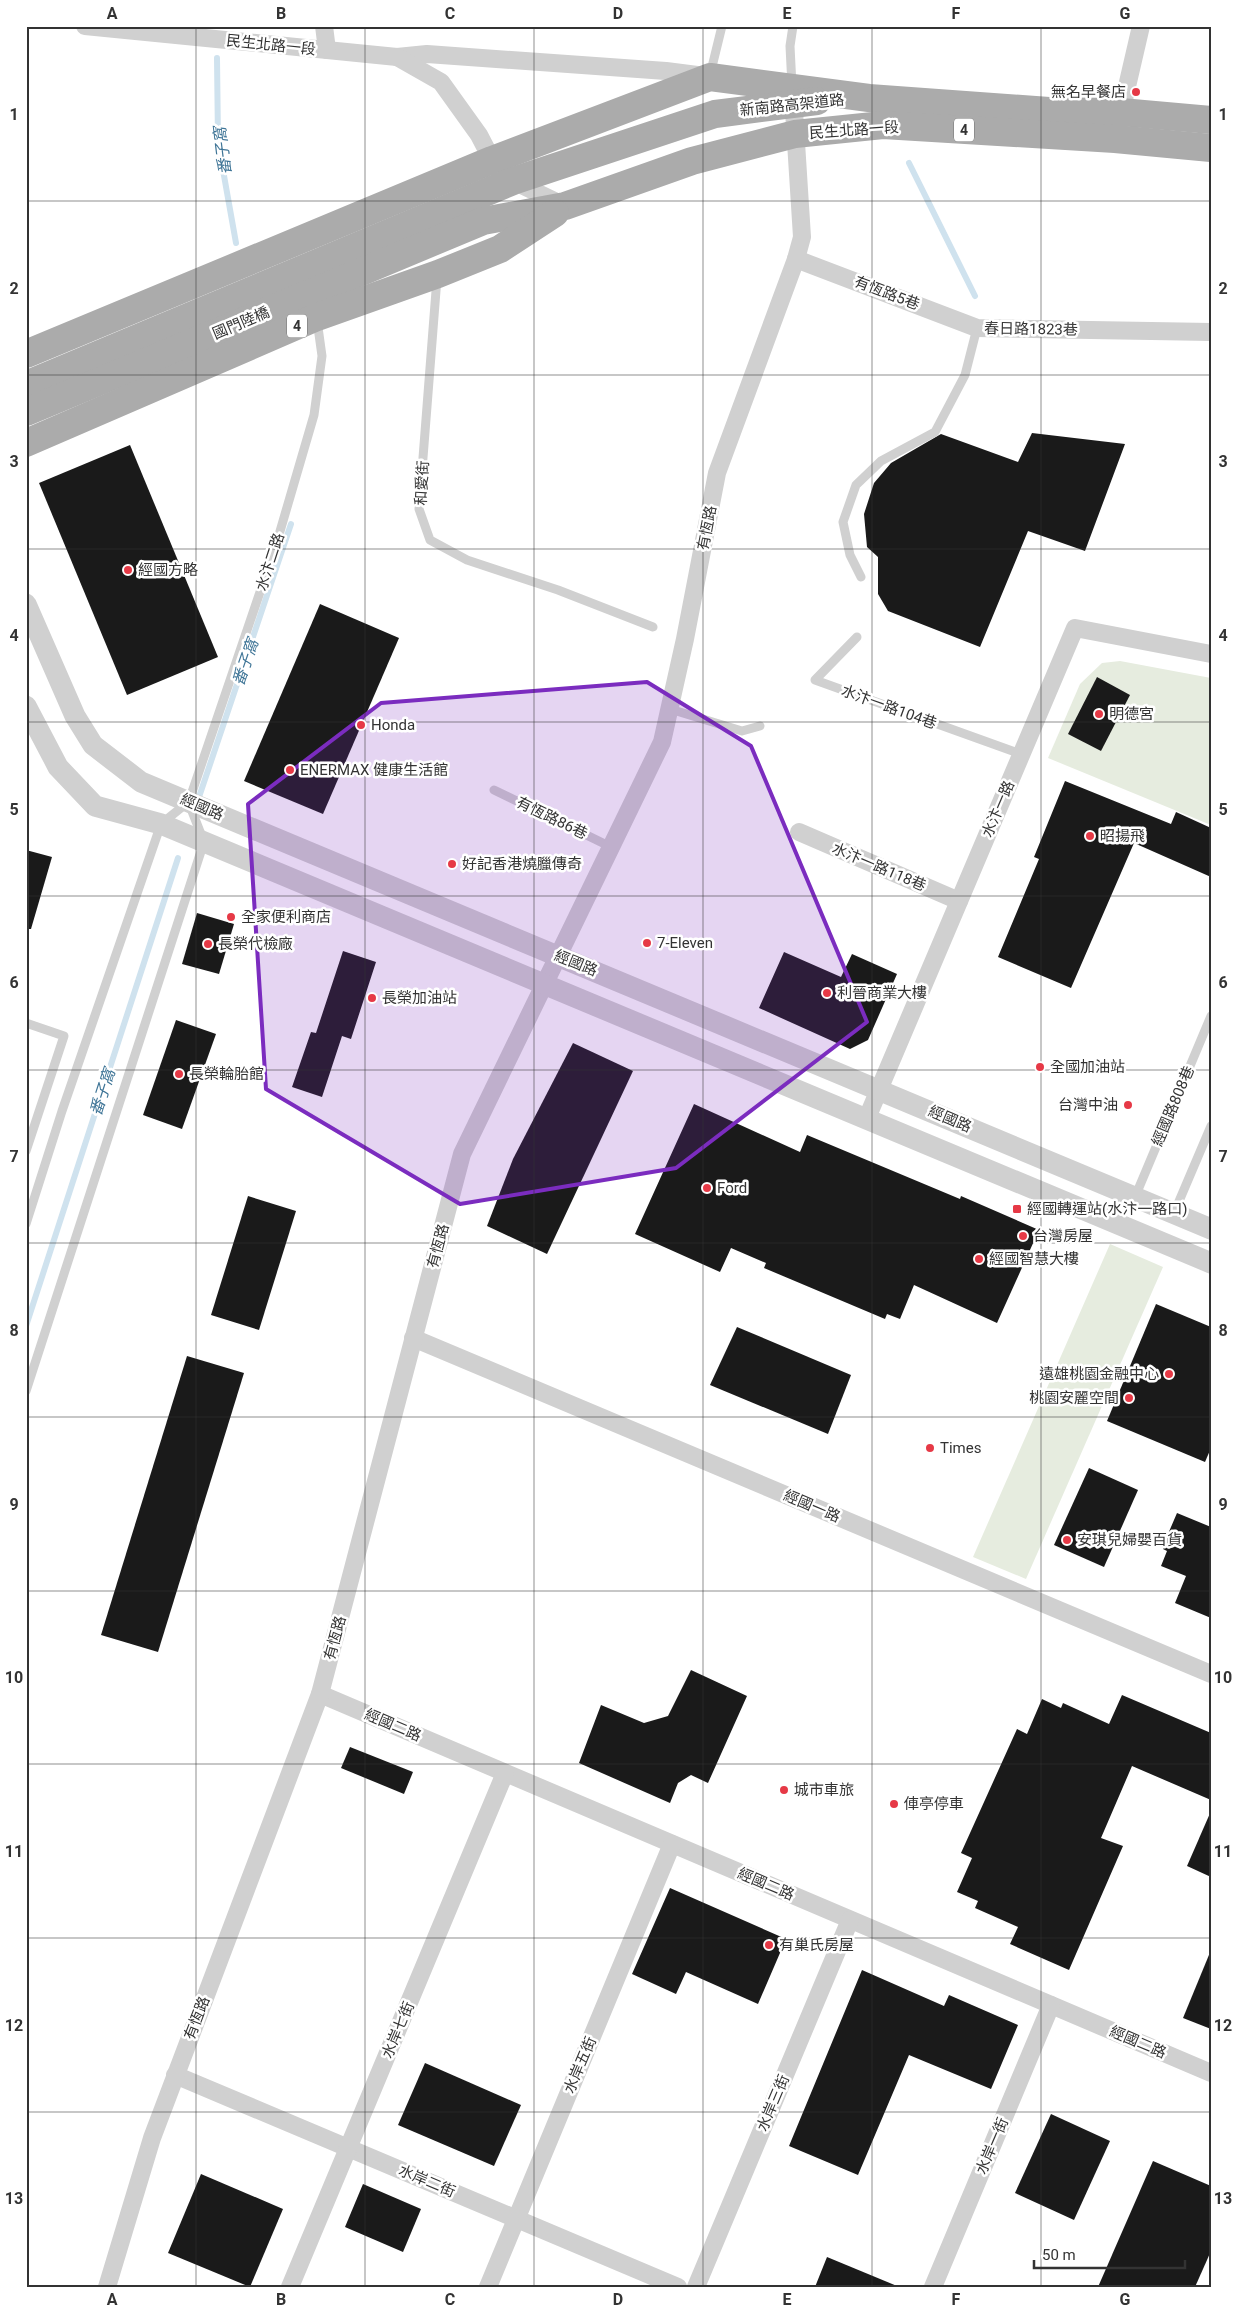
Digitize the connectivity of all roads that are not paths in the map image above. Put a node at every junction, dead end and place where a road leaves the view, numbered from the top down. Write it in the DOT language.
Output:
graph roads {
  1 [pos="85,26"];
  2 [pos="324,26"];
  3 [pos="722,26"];
  4 [pos="793,26"];
  5 [pos="1141,26"];
  6 [pos="327,50"];
  7 [pos="397,57"];
  8 [pos="710,77"];
  9 [pos="793,95"];
  10 [pos="868,98"];
  11 [pos="1121,112"];
  12 [pos="715,114"];
  13 [pos="1211,120"];
  14 [pos="795,134"];
  15 [pos="1115,139"];
  16 [pos="1211,148"];
  17 [pos="720,154"];
  18 [pos="492,160"];
  19 [pos="513,181"];
  20 [pos="565,206"];
  21 [pos="476,210"];
  22 [pos="796,258"];
  23 [pos="438,274"];
  24 [pos="316,317"];
  25 [pos="977,328"];
  26 [pos="1211,332"];
  27 [pos="26,354"];
  28 [pos="26,385"];
  29 [pos="26,412"];
  30 [pos="26,443"];
  31 [pos="861,577"];
  32 [pos="26,604"];
  33 [pos="653,626"];
  34 [pos="857,637"];
  35 [pos="1211,654"];
  36 [pos="26,706"];
  37 [pos="670,710"];
  38 [pos="760,726"];
  39 [pos="1021,754"];
  40 [pos="494,790"];
  41 [pos="189,801"];
  42 [pos="161,824"];
  43 [pos="799,832"];
  44 [pos="204,842"];
  45 [pos="611,847"];
  46 [pos="959,901"];
  47 [pos="558,956"];
  48 [pos="544,984"];
  49 [pos="1211,1016"];
  50 [pos="26,1023"];
  51 [pos="880,1090"];
  52 [pos="867,1118"];
  53 [pos="1211,1126"];
  54 [pos="26,1151"];
  55 [pos="1135,1197"];
  56 [pos="1174,1214"];
  57 [pos="26,1224"];
  58 [pos="1211,1229"];
  59 [pos="1211,1263"];
  60 [pos="413,1338"];
  61 [pos="26,1391"];
  62 [pos="1211,1674"];
  63 [pos="320,1694"];
  64 [pos="505,1772"];
  65 [pos="672,1844"];
  66 [pos="850,1920"];
  67 [pos="1051,2005"];
  68 [pos="1211,2073"];
  69 [pos="175,2075"];
  70 [pos="348,2148"];
  71 [pos="516,2219"];
  72 [pos="107,2287"];
  73 [pos="290,2287"];
  74 [pos="488,2287"];
  75 [pos="678,2287"];
  76 [pos="696,2287"];
  77 [pos="933,2287"];
  1 -- 6 [label="street, 民生北路一段"];
  2 -- 6 [label="street"];
  3 -- 8 [label="lane"];
  4 -- 9 [label="lane"];
  5 -- 11 [label="street"];
  6 -- 7 [label="street, 民生北路一段"];
  7 -- 8 [label="street, 民生北路一段"];
  7 -- 18 [label="street, 民生北路一段"];
  8 -- 9 [label="main road, 4"];
  8 -- 12 [label="main road"];
  8 -- 18 [label="main road, 4"];
  9 -- 10 [label="main road, 新南路高架道路 / 4"];
  9 -- 12 [label="main road, 新南路高架道路 / 4"];
  9 -- 14 [label="street, 有恆路"];
  10 -- 11 [label="main road, 民生北路一段 / 4"];
  11 -- 13 [label="main road, 民生北路一段 / 4"];
  11 -- 15 [label="street"];
  12 -- 17 [label="main road"];
  12 -- 19 [label="main road, 4"];
  14 -- 15 [label="main road, 民生北路一段 / 4"];
  14 -- 17 [label="main road, 民生北路一段 / 4"];
  14 -- 22 [label="street, 有恆路"];
  15 -- 16 [label="main road, 民生北路一段 / 4"];
  17 -- 20 [label="main road, 民生北路一段 / 4"];
  18 -- 19 [label="street, 民生北路一段"];
  18 -- 27 [label="main road, 4"];
  19 -- 20 [label="street, 民生北路一段"];
  19 -- 21 [label="main road, 4"];
  20 -- 21 [label="main road, 4"];
  20 -- 23 [label="main road, 4"];
  21 -- 28 [label="main road, 國門陸橋 / 4"];
  21 -- 29 [label="main road, 國門陸橋 / 4"];
  22 -- 25 [label="street, 有恆路5巷"];
  22 -- 37 [label="street, 有恆路"];
  23 -- 24 [label="main road, 4"];
  23 -- 33 [label="lane, 和愛街"];
  24 -- 30 [label="main road, 4"];
  24 -- 41 [label="lane, 水汴二路"];
  25 -- 26 [label="street, 春日路1823巷"];
  25 -- 31 [label="lane, 春日路1823巷"];
  32 -- 41 [label="street, 經國路"];
  34 -- 39 [label="lane, 水汴一路104巷"];
  35 -- 39 [label="street, 水汴一路"];
  36 -- 42 [label="street, 經國路"];
  37 -- 38 [label="lane"];
  37 -- 45 [label="street, 有恆路"];
  39 -- 46 [label="street, 水汴一路"];
  40 -- 45 [label="lane, 有恆路86巷"];
  41 -- 42 [label="lane"];
  41 -- 44 [label="lane"];
  41 -- 47 [label="street, 經國路"];
  42 -- 44 [label="street, 經國路"];
  42 -- 57 [label="lane"];
  43 -- 46 [label="street, 水汴一路118巷"];
  44 -- 48 [label="street, 經國路"];
  44 -- 61 [label="lane"];
  45 -- 47 [label="street, 有恆路"];
  46 -- 51 [label="street, 水汴一路"];
  47 -- 48 [label="street, 有恆路"];
  47 -- 51 [label="street, 經國路"];
  48 -- 52 [label="street, 經國路"];
  48 -- 60 [label="street, 有恆路"];
  49 -- 55 [label="lane, 經國路808巷"];
  50 -- 54 [label="lane"];
  51 -- 52 [label="street, 水汴一路"];
  51 -- 55 [label="street, 經國路"];
  52 -- 59 [label="street, 經國路"];
  53 -- 56 [label="lane"];
  55 -- 56 [label="street, 經國路"];
  56 -- 58 [label="street, 經國路"];
  60 -- 62 [label="street, 經國一路"];
  60 -- 63 [label="street, 有恆路"];
  63 -- 64 [label="street, 經國二路"];
  63 -- 69 [label="street, 有恆路"];
  64 -- 65 [label="street, 經國二路"];
  64 -- 70 [label="street, 水岸七街"];
  65 -- 66 [label="street, 經國二路"];
  65 -- 71 [label="street, 水岸五街"];
  66 -- 67 [label="street, 經國二路"];
  66 -- 76 [label="street, 水岸三街"];
  67 -- 68 [label="street, 經國二路"];
  67 -- 77 [label="street, 水岸一街"];
  69 -- 70 [label="street, 水岸二街"];
  69 -- 72 [label="street, 有恆路"];
  70 -- 71 [label="street, 水岸二街"];
  70 -- 73 [label="street, 水岸七街"];
  71 -- 74 [label="street, 水岸五街"];
  71 -- 75 [label="street, 水岸二街"];
}
